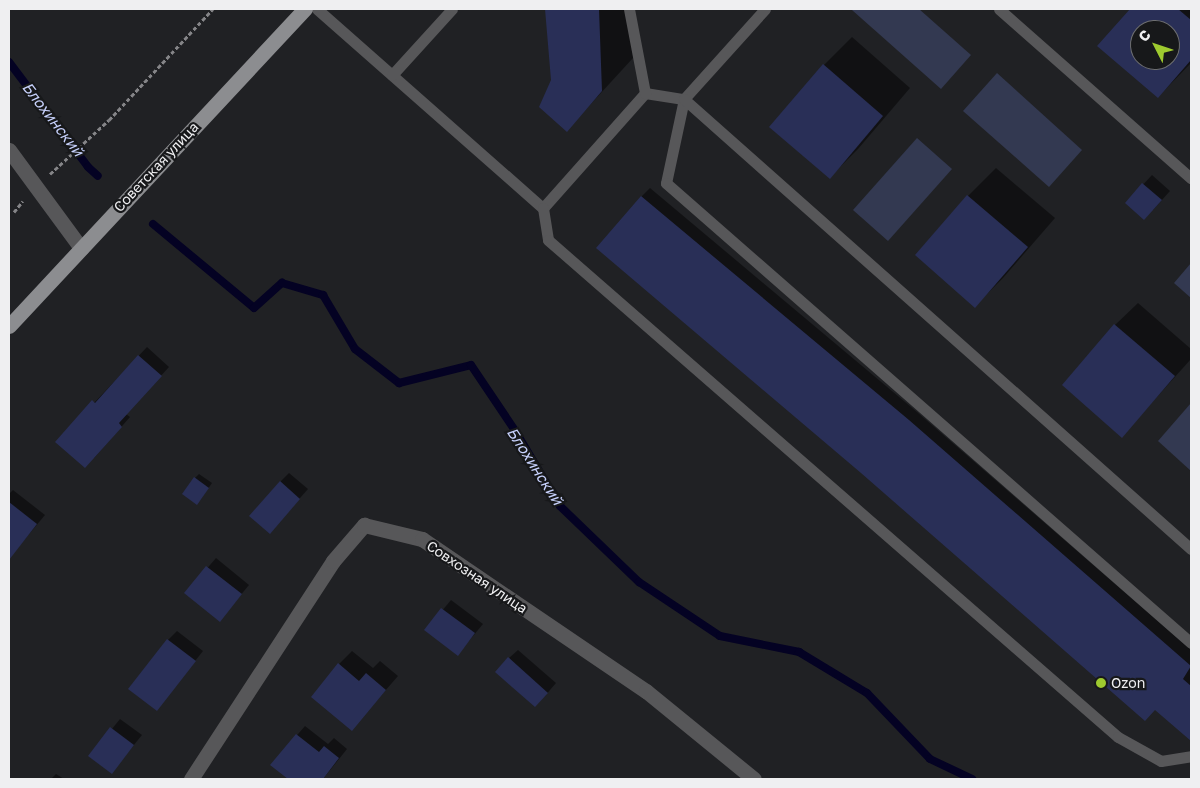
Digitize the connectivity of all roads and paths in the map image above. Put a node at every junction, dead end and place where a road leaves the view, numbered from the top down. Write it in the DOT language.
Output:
graph roads {
  1 [pos="213,9"];
  2 [pos="305,9"];
  3 [pos="317,9"];
  4 [pos="452,9"];
  5 [pos="629,9"];
  6 [pos="765,9"];
  7 [pos="999,9"];
  8 [pos="392,75"];
  9 [pos="645,93"];
  10 [pos="684,99"];
  11 [pos="9,150"];
  12 [pos="57,167"];
  13 [pos="1191,178"];
  14 [pos="543,208"];
  15 [pos="81,248"];
  16 [pos="9,326"];
  17 [pos="1191,549"];
  18 [pos="1191,643"];
  19 [pos="1191,756"];
  20 [pos="192,779"];
  21 [pos="754,779"];
  1 -- 12 [label="path"];
  2 -- 15 [label="main road, Советская улица"];
  3 -- 8 [label="lane"];
  4 -- 8 [label="lane"];
  5 -- 9 [label="lane"];
  6 -- 10 [label="lane"];
  7 -- 13 [label="lane"];
  8 -- 14 [label="lane"];
  9 -- 10 [label="lane"];
  9 -- 14 [label="lane"];
  10 -- 17 [label="lane"];
  10 -- 18 [label="lane"];
  11 -- 15 [label="street"];
  14 -- 19 [label="lane"];
  15 -- 16 [label="main road, Советская улица"];
  20 -- 21 [label="street, Совхозная улица"];
}
